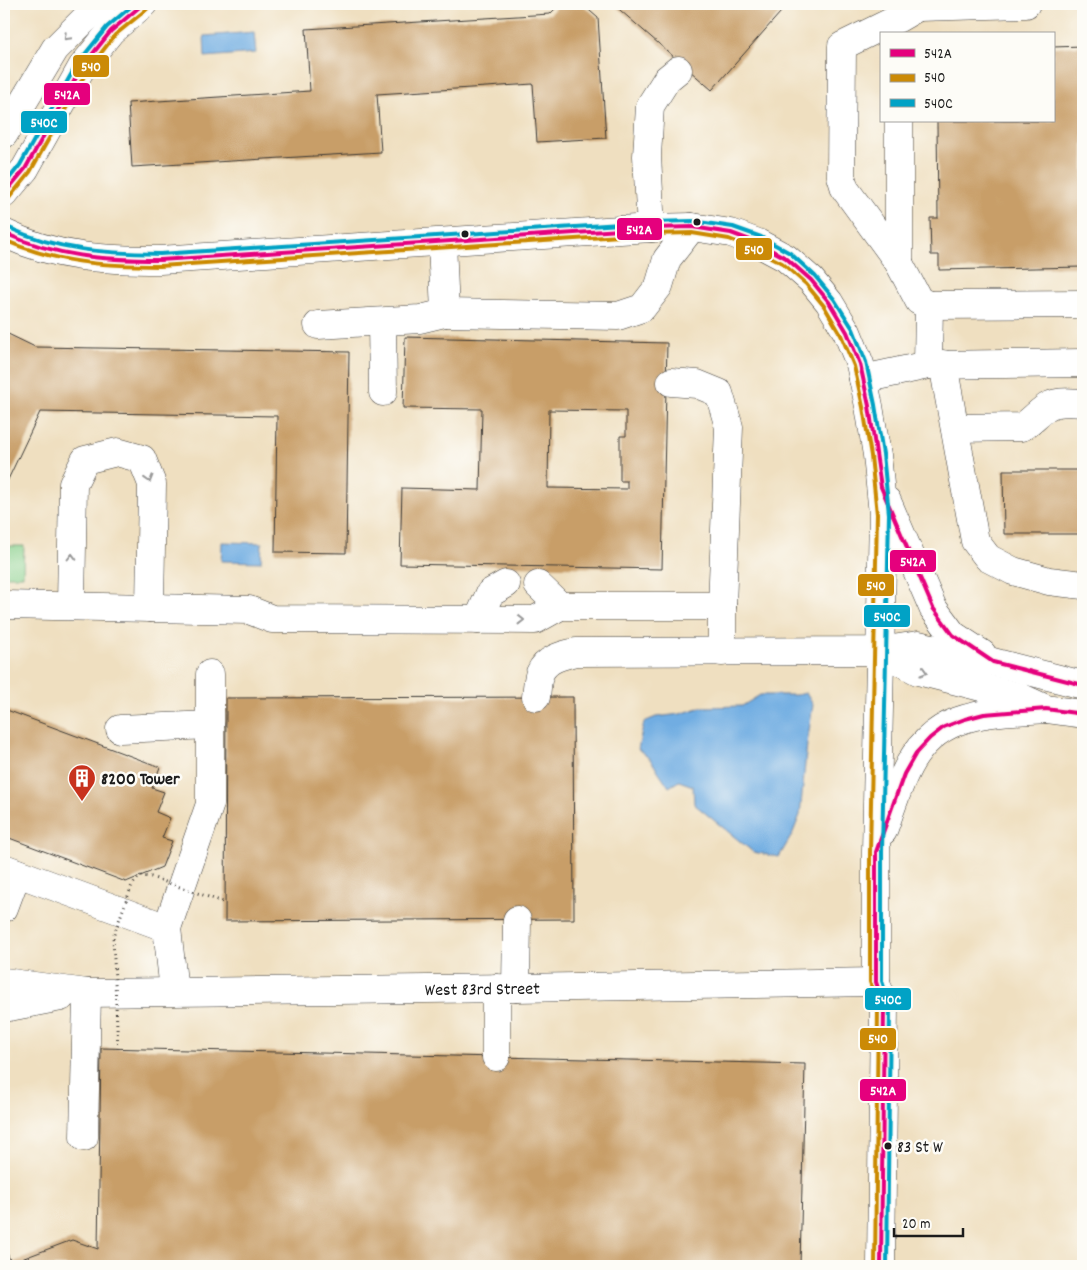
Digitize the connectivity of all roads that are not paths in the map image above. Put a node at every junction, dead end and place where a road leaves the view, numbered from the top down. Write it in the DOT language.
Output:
graph roads {
  1 [pos="102,4"];
  2 [pos="143,4"];
  3 [pos="1026,4"];
  4 [pos="910,16"];
  5 [pos="678,70"];
  6 [pos="899,122"];
  7 [pos="4,134"];
  8 [pos="4,194"];
  9 [pos="692,227"];
  10 [pos="651,228"];
  11 [pos="4,233"];
  12 [pos="442,242"];
  13 [pos="899,263"];
  14 [pos="1083,304"];
  15 [pos="929,305"];
  16 [pos="445,313"];
  17 [pos="382,322"];
  18 [pos="318,325"];
  19 [pos="1083,363"];
  20 [pos="936,364"];
  21 [pos="863,378"];
  22 [pos="670,382"];
  23 [pos="383,392"];
  24 [pos="1083,403"];
  25 [pos="954,428"];
  26 [pos="881,487"];
  27 [pos="506,584"];
  28 [pos="538,585"];
  29 [pos="1083,585"];
  30 [pos="4,604"];
  31 [pos="71,606"];
  32 [pos="560,606"];
  33 [pos="722,606"];
  34 [pos="150,608"];
  35 [pos="478,620"];
  36 [pos="722,652"];
  37 [pos="880,652"];
  38 [pos="993,662"];
  39 [pos="210,674"];
  40 [pos="1083,685"];
  41 [pos="536,697"];
  42 [pos="1046,709"];
  43 [pos="1083,714"];
  44 [pos="210,725"];
  45 [pos="120,729"];
  46 [pos="876,852"];
  47 [pos="10,871"];
  48 [pos="4,908"];
  49 [pos="517,920"];
  50 [pos="167,928"];
  51 [pos="4,982"];
  52 [pos="876,982"];
  53 [pos="506,988"];
  54 [pos="174,992"];
  55 [pos="87,993"];
  56 [pos="4,1008"];
  57 [pos="496,1057"];
  58 [pos="84,1138"];
  59 [pos="881,1266"];
  1 -- 7 [label="street, one-way"];
  2 -- 8 [label="street"];
  3 -- 4 [label="street"];
  4 -- 13 [label="street"];
  5 -- 10 [label="street"];
  6 -- 13 [label="street"];
  9 -- 10 [label="street"];
  9 -- 16 [label="street"];
  9 -- 21 [label="street"];
  10 -- 12 [label="street"];
  11 -- 12 [label="street"];
  12 -- 16 [label="street"];
  13 -- 15 [label="street"];
  14 -- 15 [label="street"];
  15 -- 20 [label="street"];
  16 -- 17 [label="street"];
  17 -- 18 [label="street"];
  17 -- 23 [label="street"];
  19 -- 20 [label="street"];
  20 -- 21 [label="street"];
  20 -- 25 [label="street"];
  21 -- 26 [label="street"];
  22 -- 33 [label="street"];
  24 -- 25 [label="street"];
  25 -- 29 [label="street"];
  26 -- 37 [label="street"];
  26 -- 38 [label="street"];
  27 -- 35 [label="street"];
  28 -- 32 [label="street"];
  30 -- 31 [label="street"];
  31 -- 34 [label="street"];
  31 -- 34 [label="street, one-way"];
  32 -- 33 [label="street"];
  35 -- 32 [label="street, one-way"];
  33 -- 36 [label="street"];
  34 -- 35 [label="street"];
  36 -- 37 [label="street"];
  36 -- 41 [label="street"];
  37 -- 38 [label="street"];
  37 -- 42 [label="street, one-way"];
  37 -- 46 [label="street"];
  38 -- 40 [label="street"];
  39 -- 44 [label="street"];
  42 -- 43 [label="street"];
  42 -- 46 [label="street"];
  44 -- 45 [label="street"];
  44 -- 50 [label="street"];
  46 -- 52 [label="street"];
  47 -- 48 [label="street"];
  47 -- 50 [label="street"];
  49 -- 53 [label="street"];
  50 -- 54 [label="street"];
  51 -- 55 [label="street, West 83rd Street"];
  52 -- 53 [label="street, West 83rd Street"];
  52 -- 59 [label="street"];
  53 -- 54 [label="street, West 83rd Street"];
  53 -- 57 [label="street"];
  54 -- 55 [label="street, West 83rd Street"];
  55 -- 56 [label="street, West 83rd Street"];
  55 -- 58 [label="street"];
}
